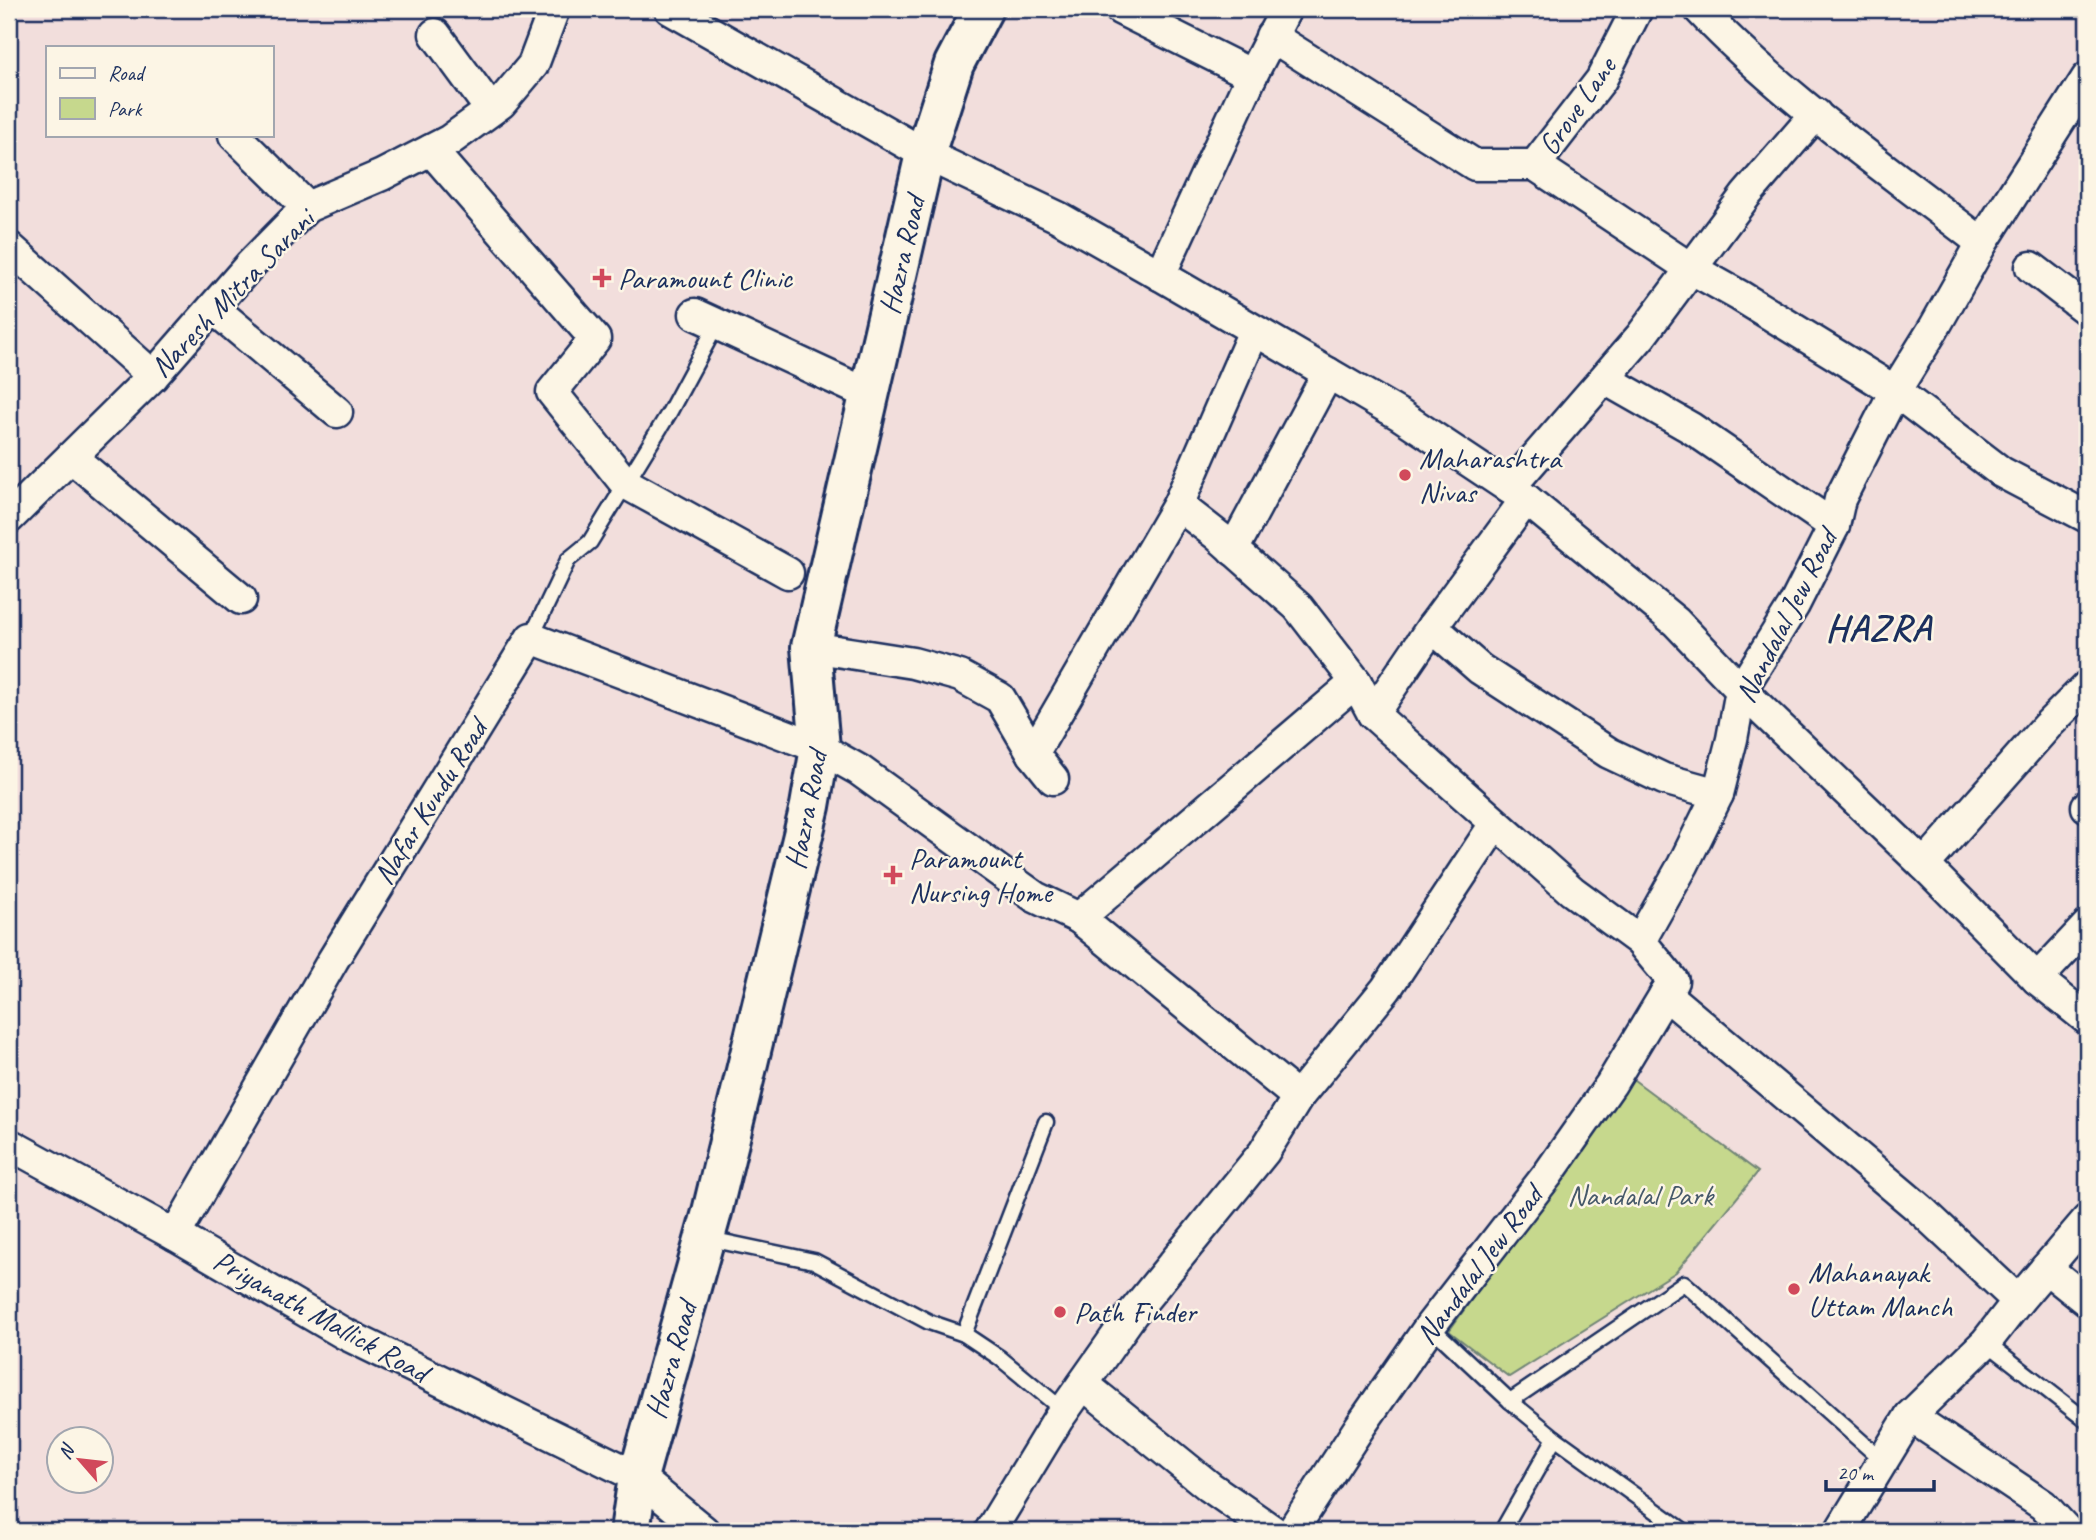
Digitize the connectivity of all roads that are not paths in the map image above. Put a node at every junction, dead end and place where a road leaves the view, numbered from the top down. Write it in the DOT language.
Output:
graph roads {
  1 [pos="554,9"];
  2 [pos="670,9"];
  3 [pos="983,9"];
  4 [pos="1120,9"];
  5 [pos="1286,9"];
  6 [pos="1637,9"];
  7 [pos="1699,9"];
  8 [pos="435,34"];
  9 [pos="1271,36"];
  10 [pos="1252,75"];
  11 [pos="2087,78"];
  12 [pos="491,110"];
  13 [pos="1816,114"];
  14 [pos="235,136"];
  15 [pos="431,150"];
  16 [pos="925,154"];
  17 [pos="1535,165"];
  18 [pos="307,207"];
  19 [pos="1982,243"];
  20 [pos="9,247"];
  21 [pos="2031,267"];
  22 [pos="1690,268"];
  23 [pos="1160,275"];
  24 [pos="213,308"];
  25 [pos="2087,310"];
  26 [pos="706,319"];
  27 [pos="1254,331"];
  28 [pos="1328,373"];
  29 [pos="153,376"];
  30 [pos="1605,379"];
  31 [pos="1895,391"];
  32 [pos="870,395"];
  33 [pos="337,412"];
  34 [pos="71,457"];
  35 [pos="625,483"];
  36 [pos="1517,493"];
  37 [pos="1178,505"];
  38 [pos="2087,517"];
  39 [pos="9,518"];
  40 [pos="1834,526"];
  41 [pos="1233,550"];
  42 [pos="788,573"];
  43 [pos="241,599"];
  44 [pos="1432,627"];
  45 [pos="531,638"];
  46 [pos="811,647"];
  47 [pos="1356,681"];
  48 [pos="2087,686"];
  49 [pos="1741,690"];
  50 [pos="1373,714"];
  51 [pos="820,747"];
  52 [pos="1032,754"];
  53 [pos="1053,779"];
  54 [pos="1718,794"];
  55 [pos="1495,824"];
  56 [pos="1924,865"];
  57 [pos="1079,918"];
  58 [pos="2087,926"];
  59 [pos="1640,941"];
  60 [pos="2037,979"];
  61 [pos="1665,995"];
  62 [pos="2087,1019"];
  63 [pos="1298,1097"];
  64 [pos="1046,1122"];
  65 [pos="9,1144"];
  66 [pos="2087,1220"];
  67 [pos="175,1235"];
  68 [pos="705,1238"];
  69 [pos="2046,1268"];
  70 [pos="2018,1301"];
  71 [pos="2087,1301"];
  72 [pos="1430,1326"];
  73 [pos="964,1334"];
  74 [pos="1986,1342"];
  75 [pos="1083,1384"];
  76 [pos="1510,1401"];
  77 [pos="1064,1411"];
  78 [pos="1910,1416"];
  79 [pos="2087,1421"];
  80 [pos="1555,1438"];
  81 [pos="1882,1460"];
  82 [pos="638,1478"];
  83 [pos="630,1531"];
  84 [pos="704,1531"];
  85 [pos="990,1531"];
  86 [pos="1273,1531"];
  87 [pos="1292,1531"];
  88 [pos="1502,1531"];
  89 [pos="1684,1531"];
  90 [pos="1840,1531"];
  91 [pos="2067,1531"];
  1 -- 12 [label="street, Naresh Mitra Sarani"];
  2 -- 16 [label="street"];
  3 -- 16 [label="main road, Hazra Road"];
  4 -- 10 [label="street"];
  5 -- 9 [label="street"];
  6 -- 17 [label="street, Grove Lane"];
  7 -- 13 [label="street"];
  8 -- 12 [label="street"];
  9 -- 10 [label="street"];
  9 -- 17 [label="street"];
  10 -- 23 [label="street"];
  11 -- 19 [label="street, Nandalal Jew Road"];
  12 -- 15 [label="street, Naresh Mitra Sarani"];
  13 -- 19 [label="street"];
  13 -- 22 [label="street"];
  14 -- 18 [label="street"];
  15 -- 18 [label="street, Naresh Mitra Sarani"];
  15 -- 35 [label="street"];
  16 -- 23 [label="street"];
  16 -- 32 [label="main road, Hazra Road"];
  17 -- 22 [label="street"];
  18 -- 24 [label="street, Naresh Mitra Sarani"];
  19 -- 31 [label="street, Nandalal Jew Road"];
  20 -- 29 [label="street"];
  21 -- 25 [label="street"];
  22 -- 30 [label="street"];
  22 -- 31 [label="street"];
  23 -- 27 [label="street"];
  24 -- 29 [label="street, Naresh Mitra Sarani"];
  24 -- 33 [label="street"];
  26 -- 32 [label="street"];
  26 -- 35 [label="lane"];
  27 -- 28 [label="street"];
  27 -- 37 [label="street"];
  28 -- 36 [label="street"];
  28 -- 41 [label="street"];
  29 -- 34 [label="street, Naresh Mitra Sarani"];
  30 -- 36 [label="street"];
  30 -- 40 [label="street"];
  31 -- 38 [label="street"];
  31 -- 40 [label="street, Nandalal Jew Road"];
  32 -- 46 [label="main road, Hazra Road"];
  34 -- 39 [label="street, Naresh Mitra Sarani"];
  34 -- 43 [label="street"];
  35 -- 42 [label="street"];
  35 -- 45 [label="lane"];
  36 -- 44 [label="street"];
  36 -- 49 [label="street"];
  37 -- 41 [label="street"];
  37 -- 52 [label="street"];
  40 -- 49 [label="street, Nandalal Jew Road"];
  41 -- 47 [label="street"];
  44 -- 50 [label="street"];
  44 -- 54 [label="street"];
  45 -- 51 [label="street"];
  45 -- 67 [label="street, Nafar Kundu Road"];
  46 -- 51 [label="main road, Hazra Road"];
  46 -- 52 [label="street"];
  47 -- 50 [label="street"];
  47 -- 57 [label="street"];
  48 -- 56 [label="street"];
  49 -- 54 [label="street, Nandalal Jew Road"];
  49 -- 56 [label="street"];
  50 -- 55 [label="street"];
  51 -- 57 [label="street"];
  51 -- 68 [label="main road, Hazra Road"];
  52 -- 53 [label="street"];
  54 -- 59 [label="street, Nandalal Jew Road"];
  55 -- 59 [label="street"];
  55 -- 63 [label="street"];
  56 -- 60 [label="street"];
  57 -- 63 [label="street"];
  58 -- 60 [label="street"];
  59 -- 61 [label="street"];
  60 -- 62 [label="street"];
  61 -- 70 [label="street"];
  61 -- 72 [label="street, Nandalal Jew Road"];
  63 -- 75 [label="street"];
  64 -- 73 [label="lane"];
  65 -- 67 [label="street, Priyanath Mallick Road"];
  66 -- 69 [label="street"];
  67 -- 82 [label="street, Priyanath Mallick Road"];
  68 -- 73 [label="lane"];
  68 -- 82 [label="main road, Hazra Road"];
  69 -- 70 [label="street"];
  69 -- 71 [label="street"];
  70 -- 74 [label="street"];
  72 -- 76 [label="lane"];
  72 -- 87 [label="street, Nandalal Jew Road"];
  73 -- 77 [label="lane"];
  74 -- 78 [label="street"];
  74 -- 79 [label="lane"];
  75 -- 77 [label="street"];
  75 -- 86 [label="street"];
  76 -- 80 [label="lane"];
  76 -- 81 [label="lane"];
  77 -- 85 [label="street"];
  78 -- 81 [label="street"];
  78 -- 91 [label="street"];
  80 -- 88 [label="lane"];
  80 -- 89 [label="lane"];
  81 -- 90 [label="street"];
  82 -- 83 [label="main road, Hazra Road"];
  82 -- 84 [label="street, Priyanath Mallick Road"];
}
